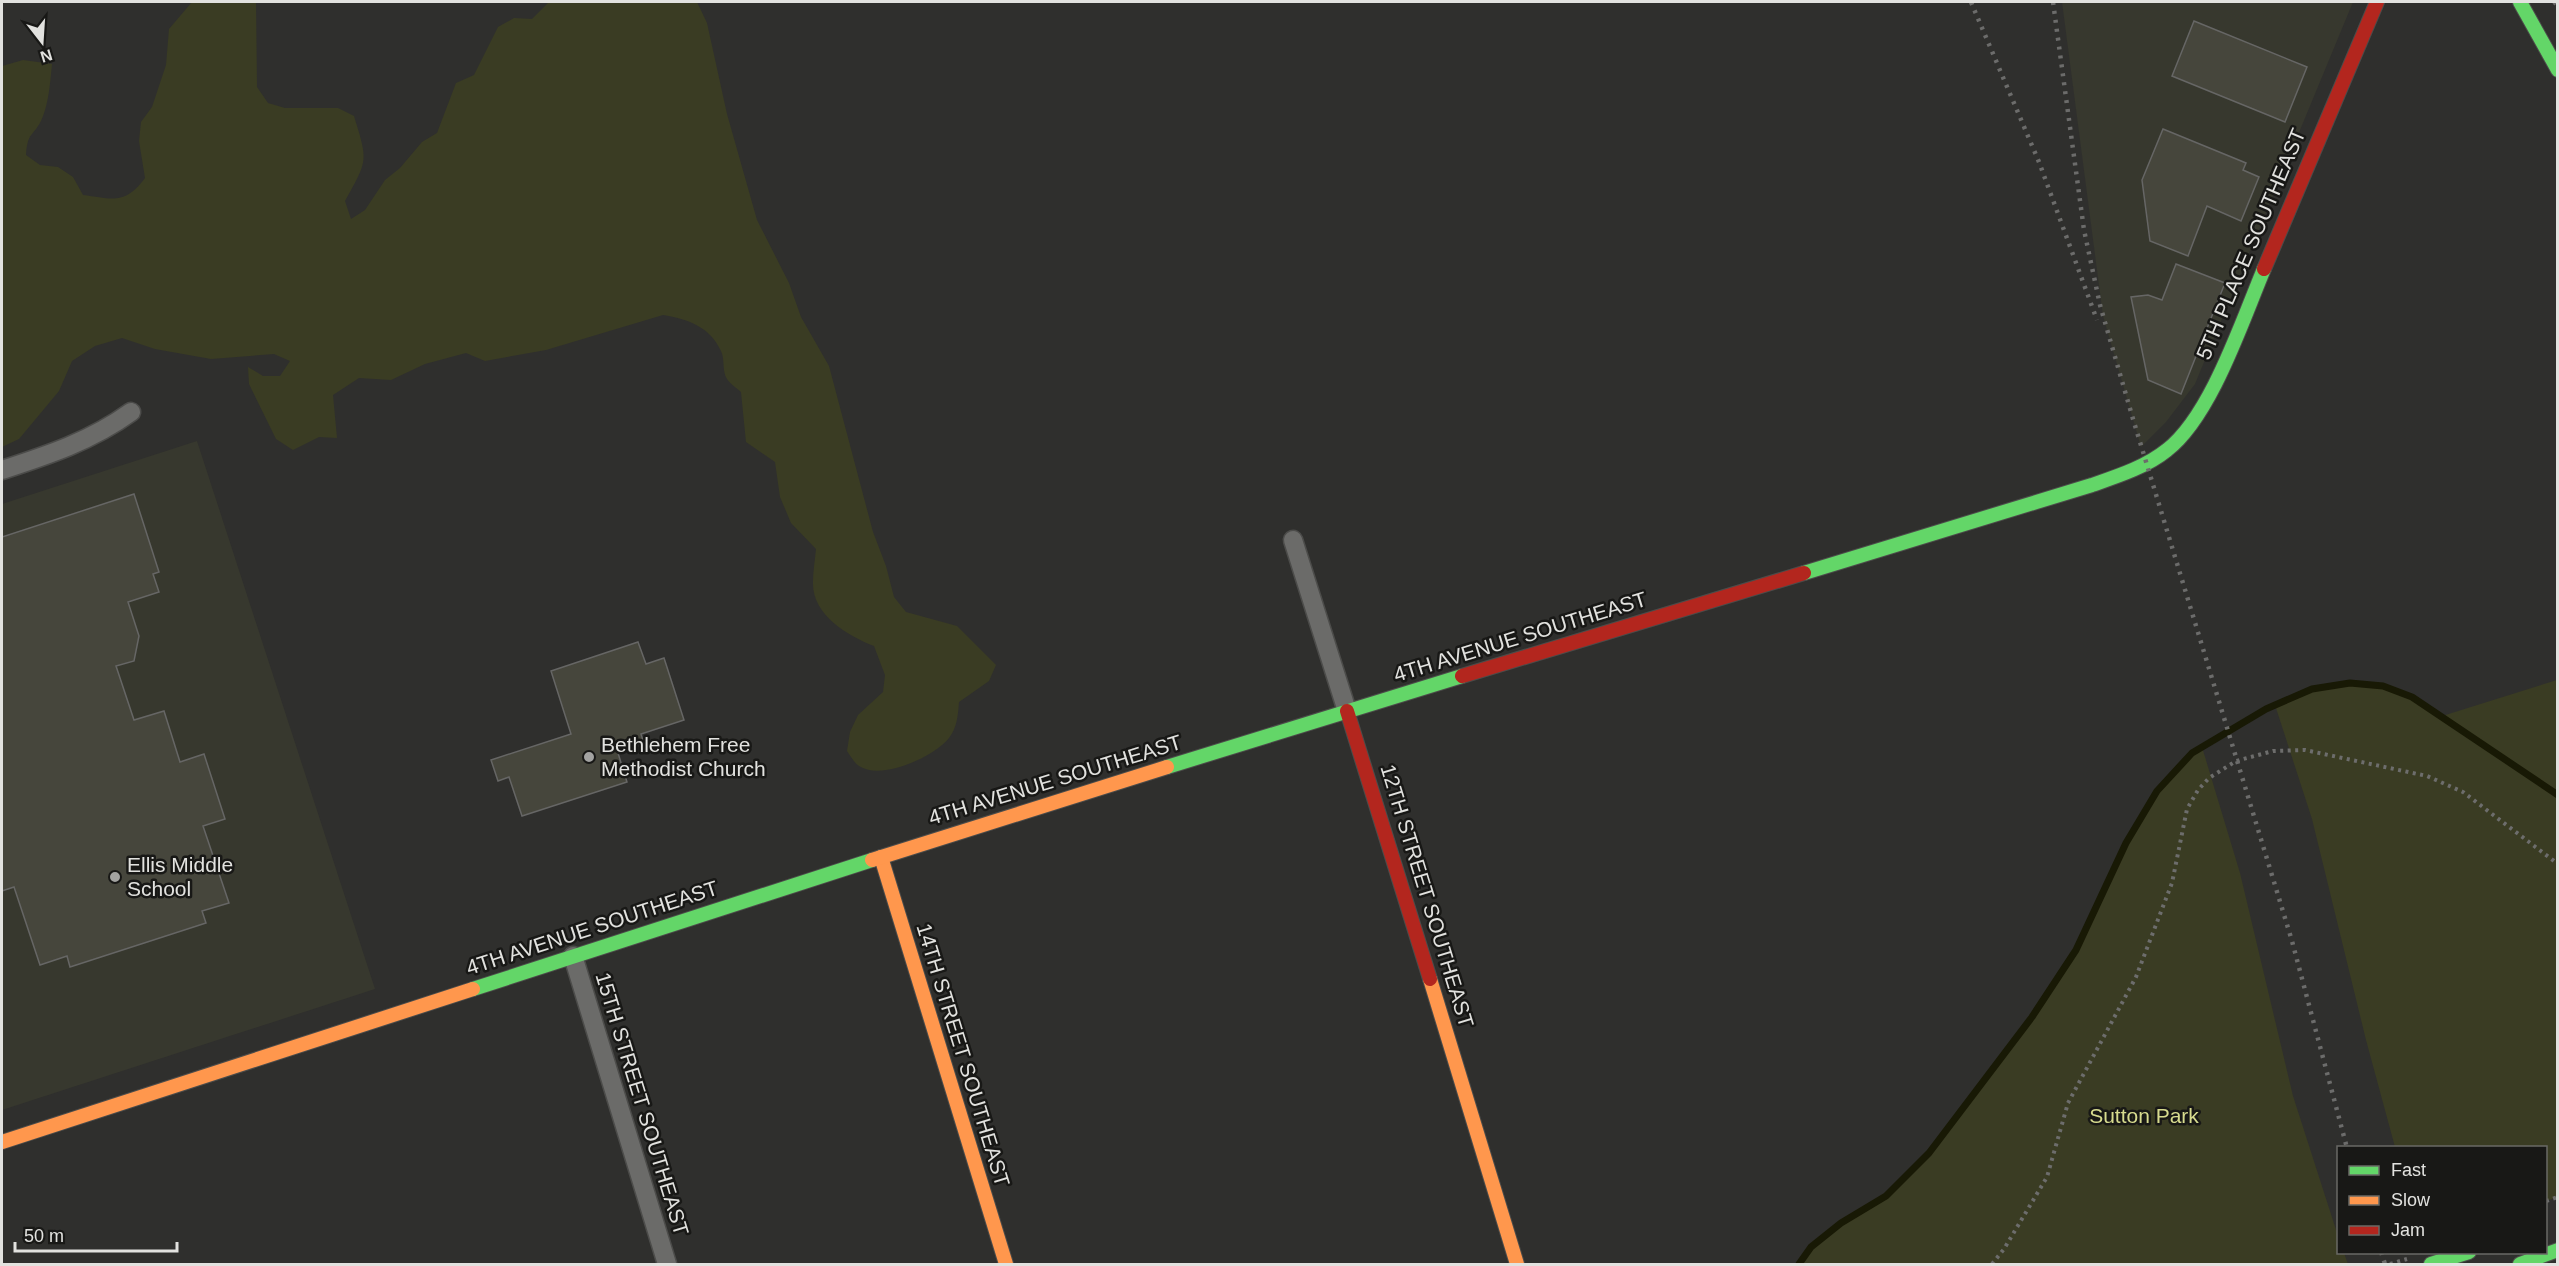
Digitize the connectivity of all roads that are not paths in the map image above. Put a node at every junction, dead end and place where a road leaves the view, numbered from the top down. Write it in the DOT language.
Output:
graph roads {
  1 [pos="2377,2"];
  2 [pos="2520,2"];
  3 [pos="2558,70"];
  4 [pos="131,412"];
  5 [pos="2,470"];
  6 [pos="2126,473"];
  7 [pos="1293,540"];
  8 [pos="1347,711"];
  9 [pos="881,857"];
  10 [pos="573,956"];
  11 [pos="2,1142"];
  12 [pos="2558,1250"];
  13 [pos="2463,1254"];
  14 [pos="663,1263"];
  15 [pos="1006,1264"];
  16 [pos="1517,1264"];
  17 [pos="2431,1264"];
  18 [pos="2520,1264"];
  1 -- 6 [label="street, 5TH PLACE SOUTHEAST"];
  2 -- 3 [label="street"];
  4 -- 5 [label="street"];
  6 -- 8 [label="street, 4TH AVENUE SOUTHEAST"];
  7 -- 8 [label="street, 12TH STREET SOUTHEAST"];
  8 -- 9 [label="street, 4TH AVENUE SOUTHEAST"];
  8 -- 16 [label="street, 12TH STREET SOUTHEAST"];
  9 -- 10 [label="street, 4TH AVENUE SOUTHEAST"];
  9 -- 15 [label="street, 14TH STREET SOUTHEAST"];
  10 -- 11 [label="street, 4TH AVENUE SOUTHEAST"];
  10 -- 14 [label="street, 15TH STREET SOUTHEAST"];
  12 -- 18 [label="street"];
  13 -- 17 [label="street"];
}
